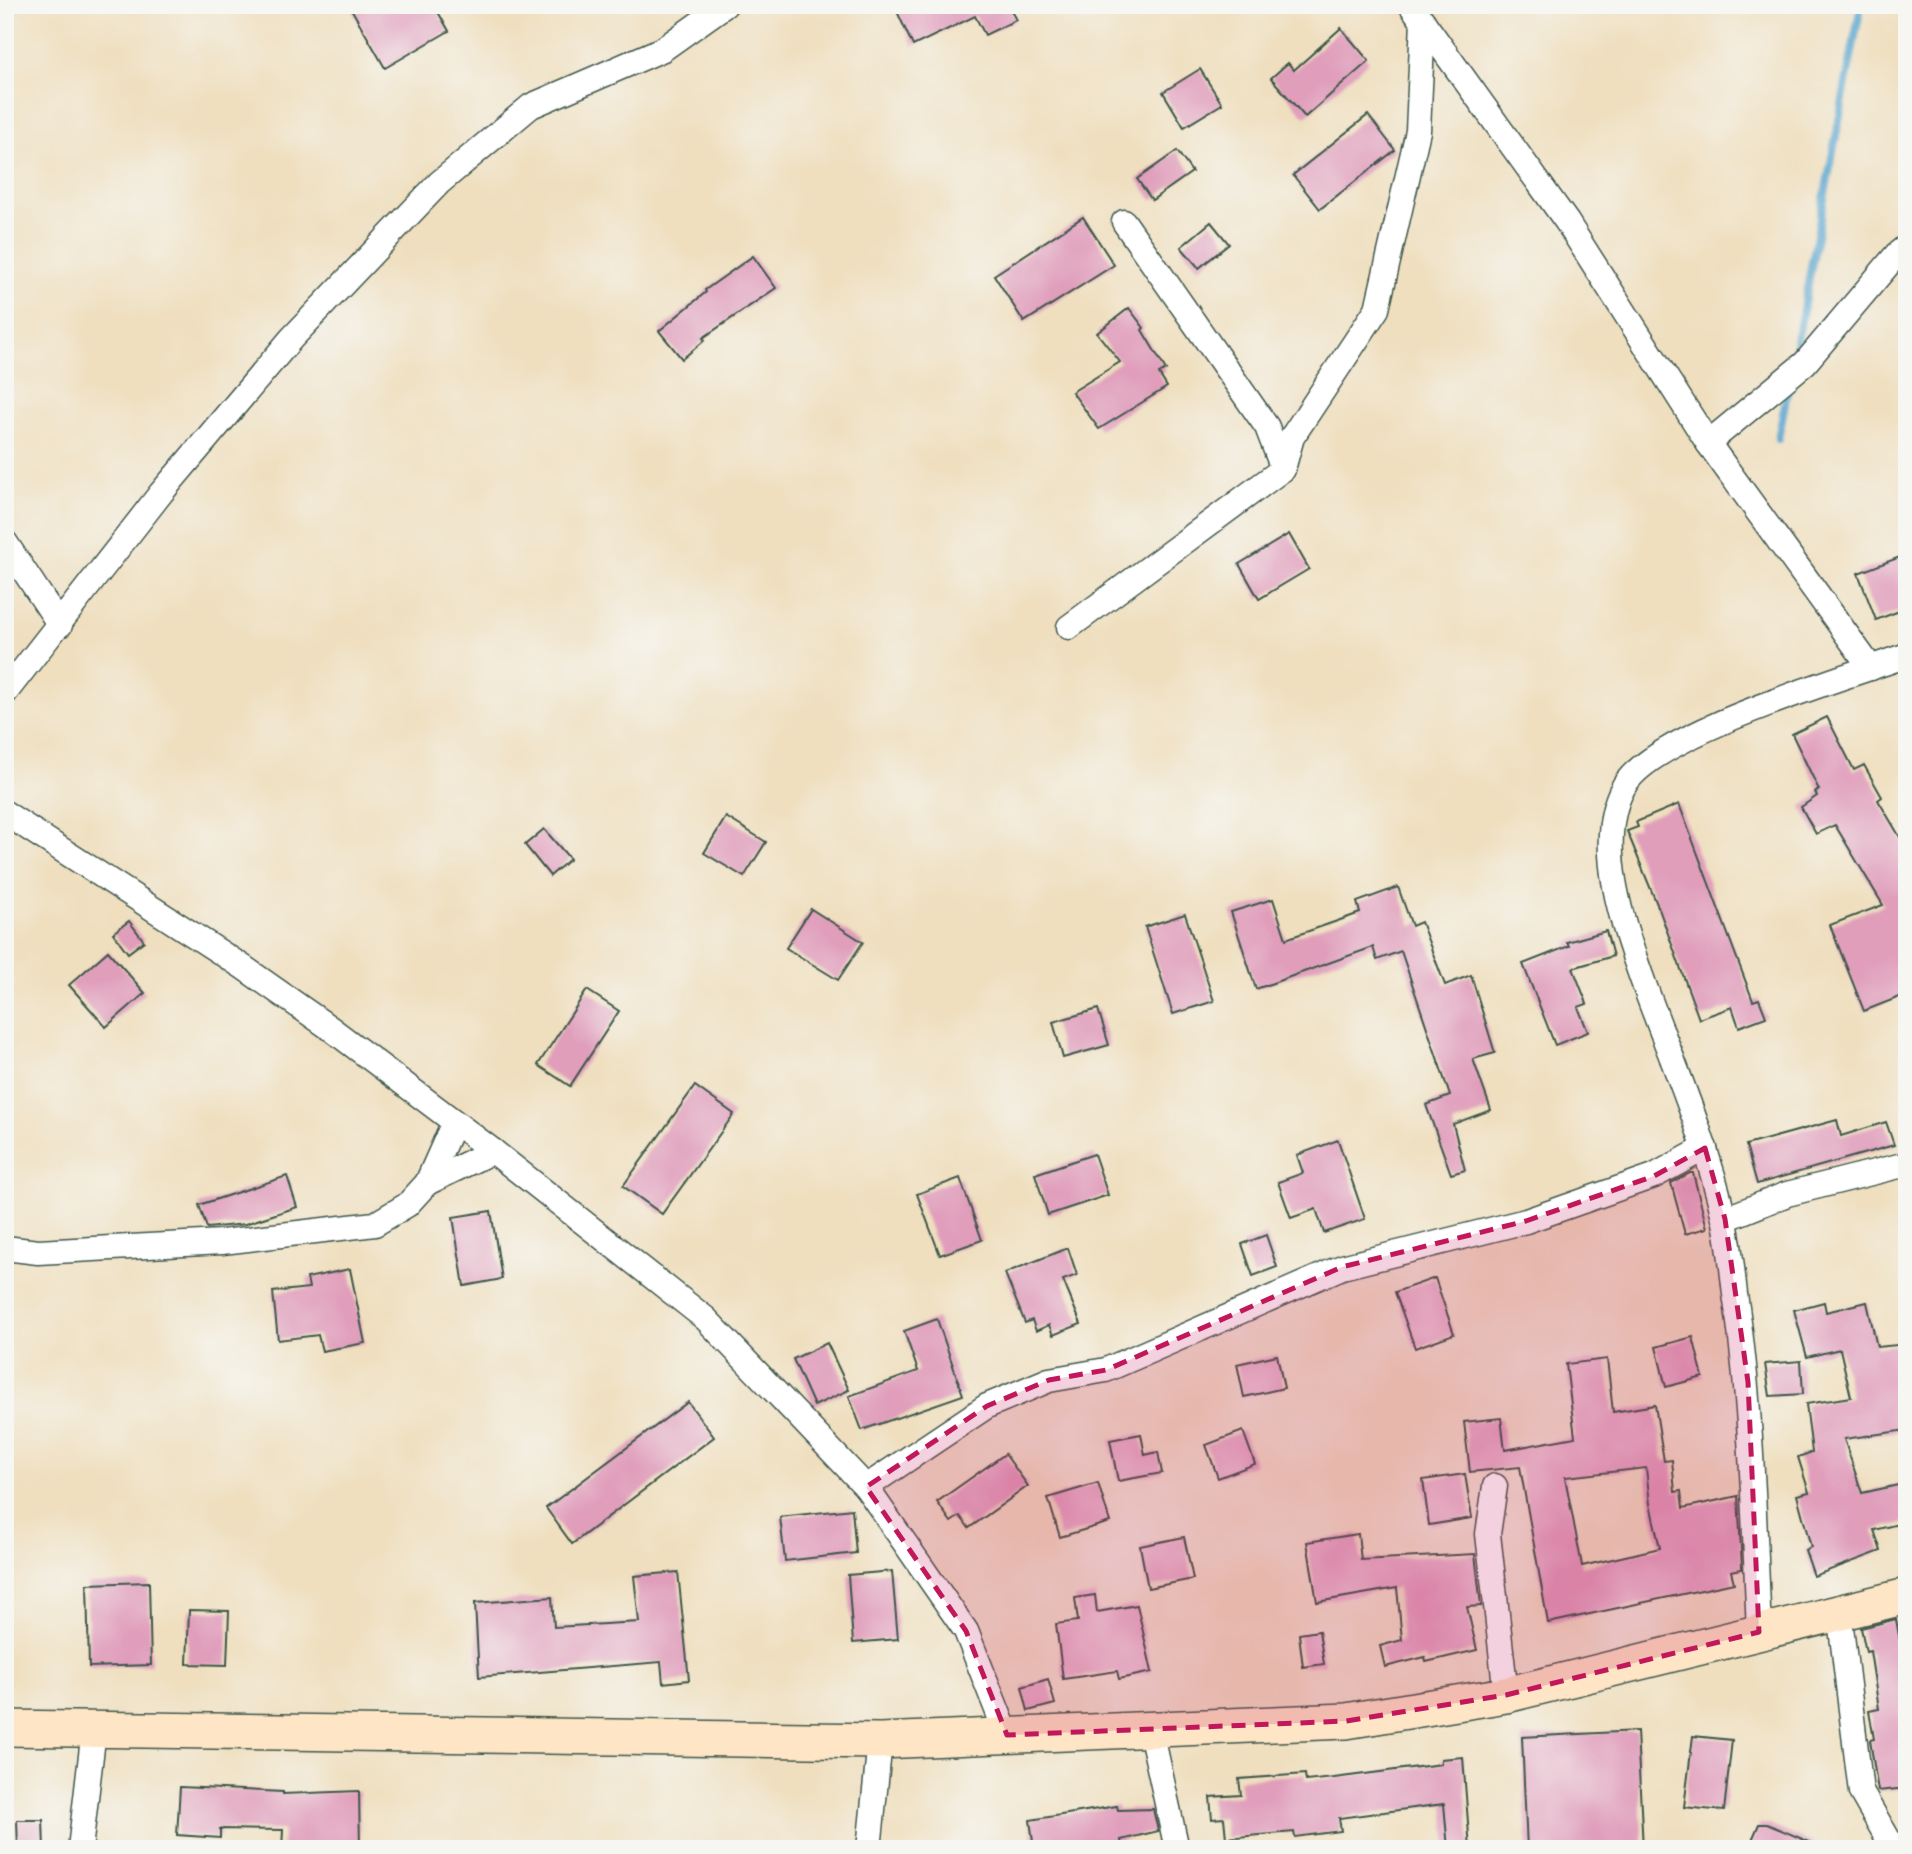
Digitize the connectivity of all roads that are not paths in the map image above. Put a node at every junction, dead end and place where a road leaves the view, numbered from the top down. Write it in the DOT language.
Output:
graph roads {
  1 [pos="724,5"];
  2 [pos="1417,13"];
  3 [pos="1125,222"];
  4 [pos="1907,246"];
  5 [pos="1707,443"];
  6 [pos="1283,470"];
  7 [pos="5,542"];
  8 [pos="60,625"];
  9 [pos="1069,626"];
  10 [pos="1907,655"];
  11 [pos="1871,668"];
  12 [pos="5,693"];
  13 [pos="5,813"];
  14 [pos="454,1122"];
  15 [pos="1705,1148"];
  16 [pos="493,1151"];
  17 [pos="1907,1164"];
  18 [pos="427,1183"];
  19 [pos="1725,1219"];
  20 [pos="5,1248"];
  21 [pos="1495,1486"];
  22 [pos="866,1487"];
  23 [pos="1907,1596"];
  24 [pos="1839,1611"];
  25 [pos="1759,1632"];
  26 [pos="1506,1695"];
  27 [pos="5,1728"];
  28 [pos="94,1730"];
  29 [pos="1151,1731"];
  30 [pos="1007,1735"];
  31 [pos="880,1741"];
  32 [pos="1898,1848"];
  33 [pos="80,1849"];
  34 [pos="869,1849"];
  35 [pos="1177,1849"];
  1 -- 8 [label="street"];
  2 -- 5 [label="street"];
  2 -- 6 [label="street"];
  3 -- 6 [label="street"];
  4 -- 5 [label="street"];
  5 -- 11 [label="street"];
  6 -- 9 [label="street"];
  7 -- 8 [label="street"];
  8 -- 12 [label="street"];
  10 -- 11 [label="street"];
  11 -- 15 [label="street"];
  13 -- 14 [label="street"];
  14 -- 16 [label="street"];
  14 -- 18 [label="street"];
  15 -- 19 [label="street"];
  15 -- 22 [label="street"];
  16 -- 18 [label="street"];
  16 -- 22 [label="street"];
  17 -- 19 [label="street"];
  18 -- 20 [label="street"];
  19 -- 25 [label="street"];
  21 -- 26 [label="street"];
  22 -- 30 [label="street"];
  23 -- 24 [label="main road"];
  24 -- 25 [label="main road"];
  24 -- 32 [label="street"];
  25 -- 26 [label="main road"];
  26 -- 29 [label="main road"];
  27 -- 28 [label="main road"];
  28 -- 31 [label="main road"];
  28 -- 33 [label="street"];
  29 -- 30 [label="main road"];
  29 -- 35 [label="street"];
  30 -- 31 [label="main road"];
  31 -- 34 [label="street"];
}
